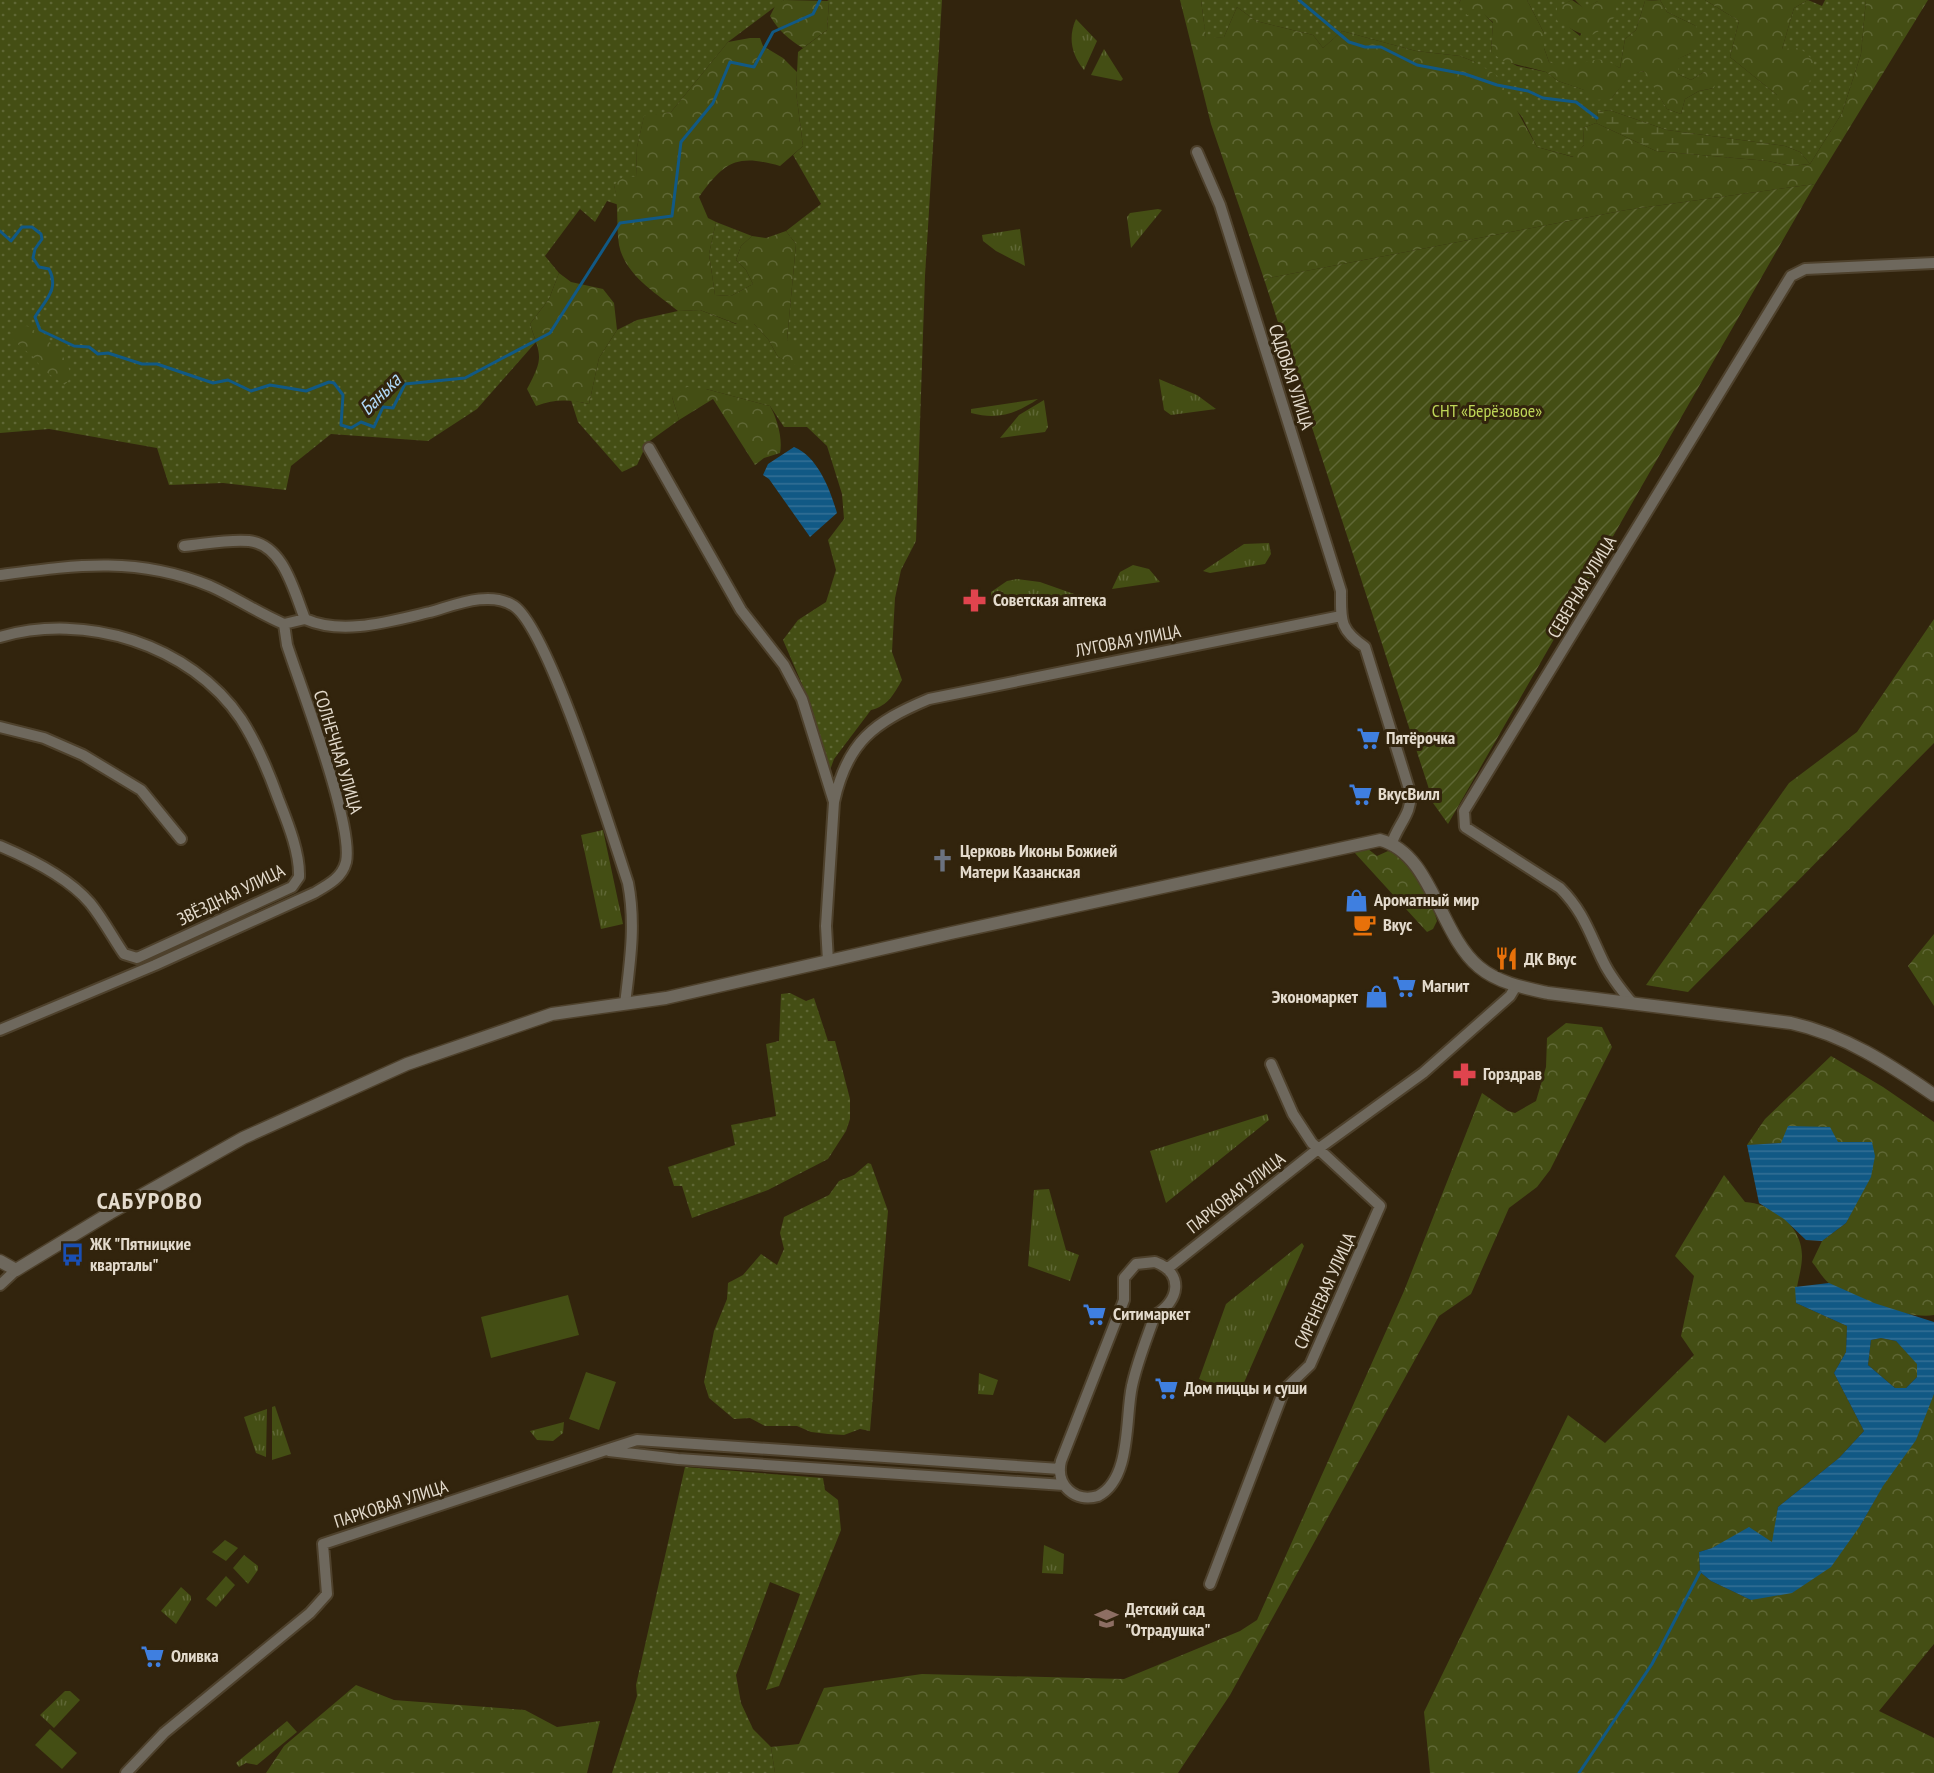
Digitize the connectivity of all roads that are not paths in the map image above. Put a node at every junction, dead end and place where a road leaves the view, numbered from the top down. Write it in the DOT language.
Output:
graph roads {
  1 [pos="1197,152"];
  2 [pos="1934,263"];
  3 [pos="648,448"];
  4 [pos="184,546"];
  5 [pos="0,575"];
  6 [pos="1341,616"];
  7 [pos="305,619"];
  8 [pos="284,624"];
  9 [pos="0,637"];
  10 [pos="0,727"];
  11 [pos="834,802"];
  12 [pos="181,838"];
  13 [pos="1392,843"];
  14 [pos="0,846"];
  15 [pos="828,961"];
  16 [pos="1516,986"];
  17 [pos="625,1004"];
  18 [pos="1633,1004"];
  19 [pos="0,1030"];
  20 [pos="1271,1064"];
  21 [pos="1934,1095"];
  22 [pos="1318,1149"];
  23 [pos="0,1261"];
  24 [pos="1167,1269"];
  25 [pos="16,1270"];
  26 [pos="0,1285"];
  27 [pos="603,1451"];
  28 [pos="1060,1465"];
  29 [pos="1064,1485"];
  30 [pos="1210,1584"];
  31 [pos="126,1773"];
  1 -- 6 [label="street, САДОВАЯ УЛИЦА"];
  2 -- 18 [label="street, СЕВЕРНАЯ УЛИЦА"];
  3 -- 11 [label="street"];
  4 -- 7 [label="street"];
  5 -- 8 [label="street"];
  6 -- 11 [label="street, ЛУГОВАЯ УЛИЦА"];
  6 -- 13 [label="street"];
  7 -- 8 [label="street"];
  7 -- 17 [label="street"];
  8 -- 19 [label="street, СОЛНЕЧНАЯ УЛИЦА"];
  9 -- 14 [label="street, ЗВЁЗДНАЯ УЛИЦА"];
  10 -- 12 [label="street"];
  11 -- 15 [label="street"];
  13 -- 15 [label="street"];
  13 -- 16 [label="street"];
  15 -- 17 [label="street"];
  16 -- 18 [label="street"];
  16 -- 22 [label="street, ПАРКОВАЯ УЛИЦА"];
  17 -- 25 [label="street"];
  18 -- 21 [label="street"];
  20 -- 22 [label="street, СИРЕНЕВАЯ УЛИЦА"];
  22 -- 24 [label="street, ПАРКОВАЯ УЛИЦА"];
  22 -- 30 [label="street, СИРЕНЕВАЯ УЛИЦА"];
  23 -- 25 [label="street"];
  24 -- 28 [label="street"];
  24 -- 29 [label="street"];
  25 -- 26 [label="street"];
  27 -- 28 [label="street, ПАРКОВАЯ УЛИЦА"];
  27 -- 29 [label="street, ПАРКОВАЯ УЛИЦА"];
  27 -- 31 [label="street, ПАРКОВАЯ УЛИЦА"];
  28 -- 29 [label="street"];
}
